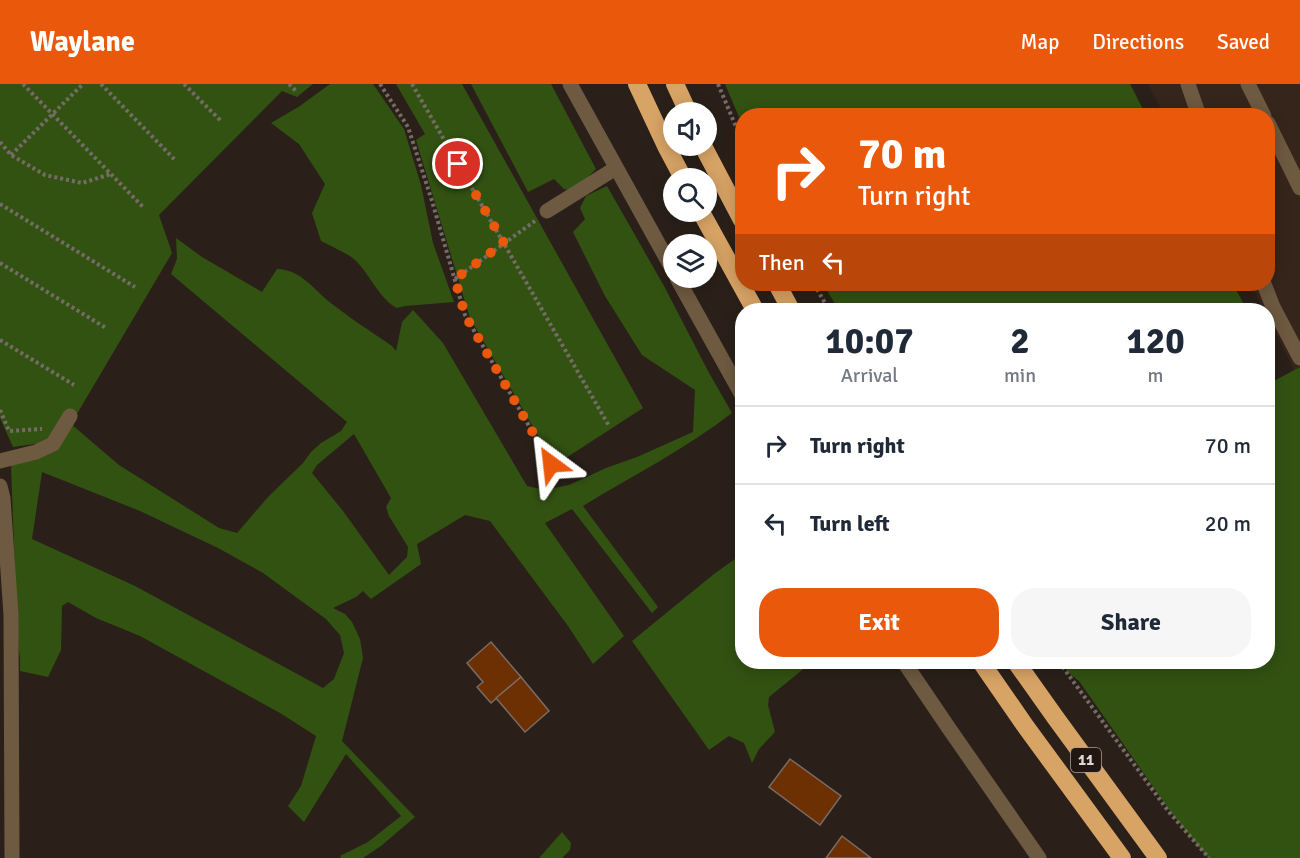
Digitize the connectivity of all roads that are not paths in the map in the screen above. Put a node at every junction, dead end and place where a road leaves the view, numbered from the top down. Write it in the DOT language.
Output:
graph roads {
  1 [pos="570,84"];
  2 [pos="637,84"];
  3 [pos="675,84"];
  4 [pos="1177,84"];
  5 [pos="1248,84"];
  6 [pos="1189,89"];
  7 [pos="683,102"];
  8 [pos="1196,108"];
  9 [pos="1260,108"];
  10 [pos="1275,137"];
  11 [pos="708,156"];
  12 [pos="616,168"];
  13 [pos="678,168"];
  14 [pos="1300,188"];
  15 [pos="735,207"];
  16 [pos="547,211"];
  17 [pos="707,222"];
  18 [pos="663,252"];
  19 [pos="735,274"];
  20 [pos="682,288"];
  21 [pos="1275,311"];
  22 [pos="1300,358"];
  23 [pos="735,383"];
  24 [pos="67,422"];
  25 [pos="0,461"];
  26 [pos="0,486"];
  27 [pos="909,669"];
  28 [pos="986,669"];
  29 [pos="1021,669"];
  30 [pos="12,858"];
  31 [pos="1039,858"];
  32 [pos="1122,858"];
  33 [pos="1158,858"];
  1 -- 12 [label="street"];
  2 -- 13 [label="highway"];
  3 -- 7 [label="highway"];
  4 -- 6 [label="street"];
  5 -- 9 [label="street"];
  6 -- 8 [label="street"];
  10 -- 14 [label="street"];
  11 -- 15 [label="highway"];
  12 -- 16 [label="street"];
  12 -- 18 [label="street"];
  17 -- 19 [label="highway"];
  20 -- 23 [label="street"];
  21 -- 22 [label="street"];
  24 -- 25 [label="street"];
  26 -- 30 [label="street"];
  27 -- 31 [label="street"];
  28 -- 32 [label="highway, 11"];
  29 -- 33 [label="highway, 11"];
}
